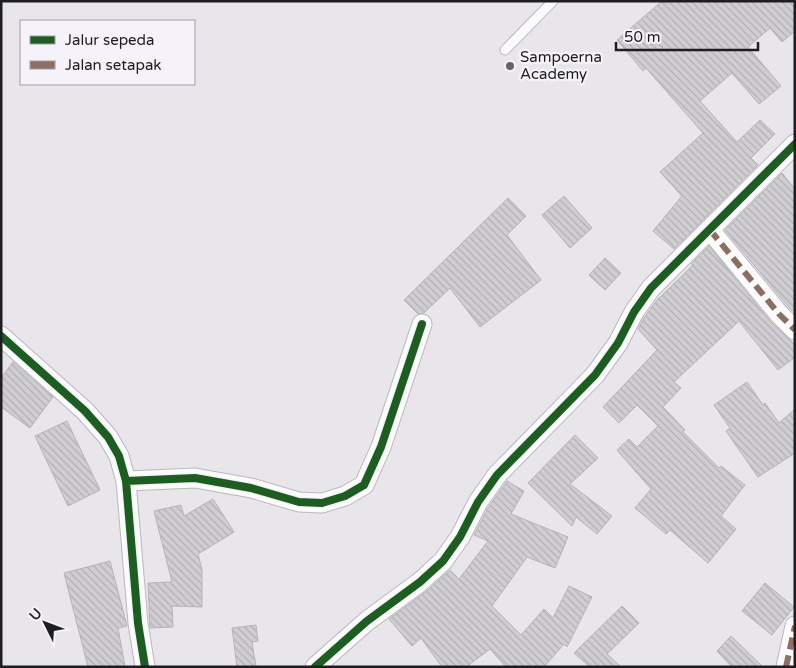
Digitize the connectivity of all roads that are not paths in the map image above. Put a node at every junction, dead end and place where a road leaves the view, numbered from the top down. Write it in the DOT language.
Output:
graph roads {
  1 [pos="553,1"];
  2 [pos="505,50"];
  3 [pos="795,144"];
  4 [pos="710,230"];
  5 [pos="422,324"];
  6 [pos="795,330"];
  7 [pos="1,336"];
  8 [pos="126,481"];
  9 [pos="795,626"];
  10 [pos="145,667"];
  11 [pos="315,667"];
  12 [pos="786,667"];
  1 -- 2 [label="lane"];
  3 -- 4 [label="street"];
  4 -- 6 [label="street"];
  4 -- 11 [label="street"];
  5 -- 8 [label="street"];
  7 -- 8 [label="street"];
  8 -- 10 [label="street"];
  9 -- 12 [label="street"];
}
